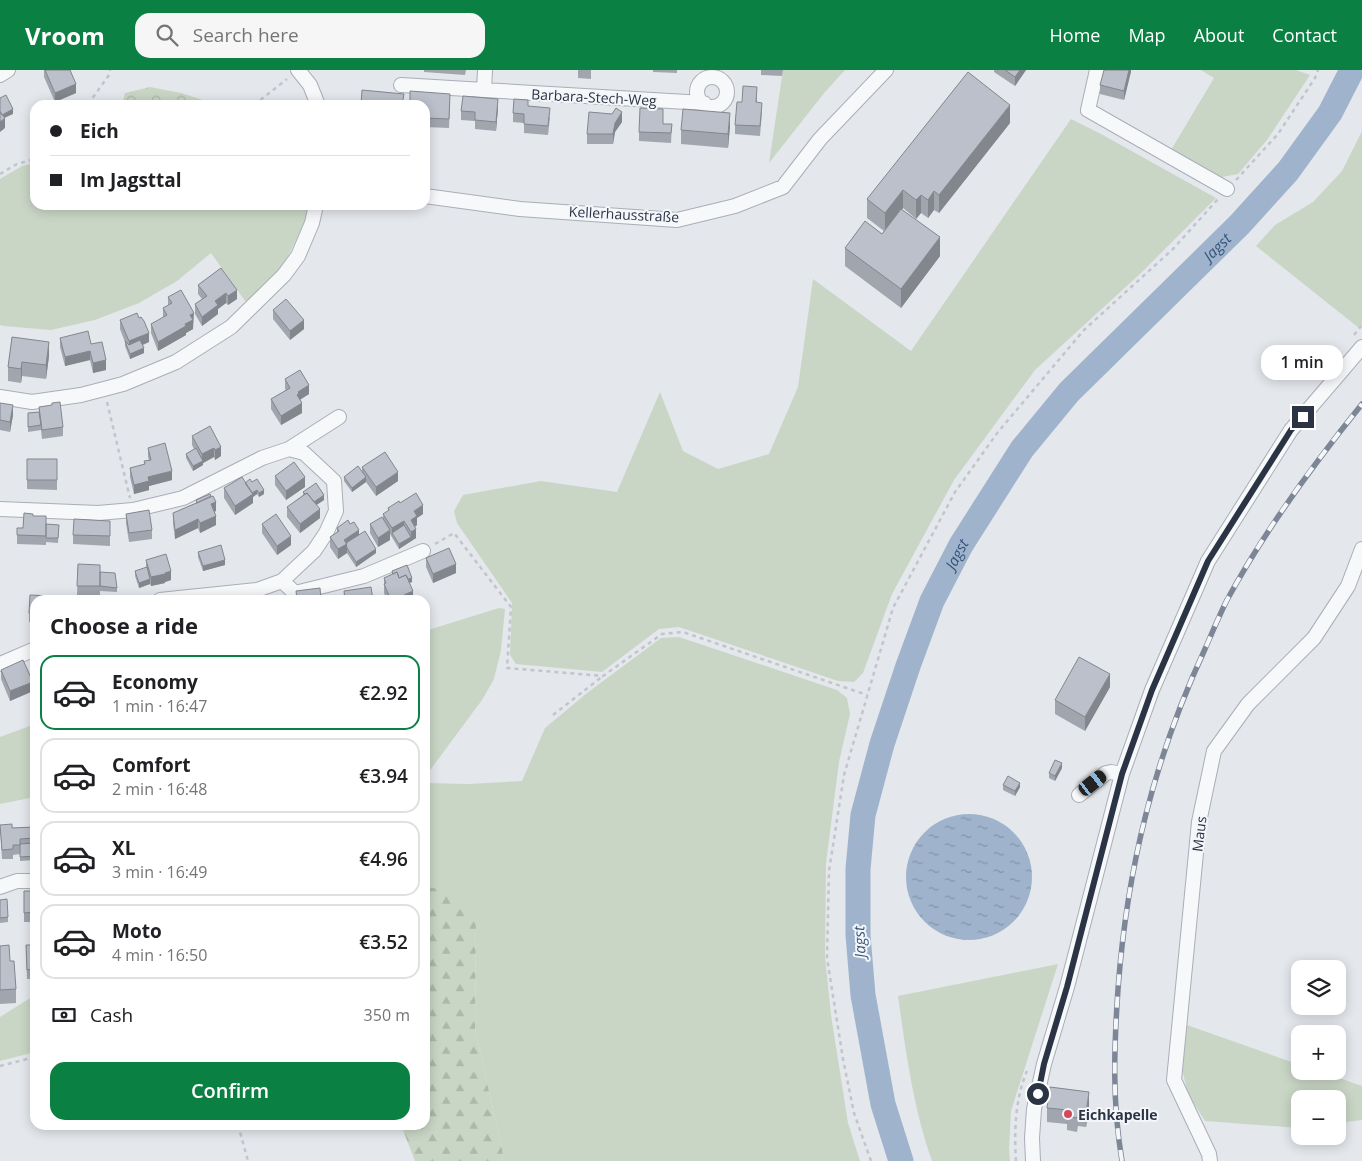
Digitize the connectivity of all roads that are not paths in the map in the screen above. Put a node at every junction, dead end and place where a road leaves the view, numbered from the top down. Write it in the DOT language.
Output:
graph roads {
  1 [pos="8,70"];
  2 [pos="485,70"];
  3 [pos="886,70"];
  4 [pos="1097,70"];
  5 [pos="294,72"];
  6 [pos="0,76"];
  7 [pos="401,85"];
  8 [pos="484,90"];
  9 [pos="316,100"];
  10 [pos="704,103"];
  11 [pos="1227,189"];
  12 [pos="430,197"];
  13 [pos="315,210"];
  14 [pos="1362,347"];
  15 [pos="0,397"];
  16 [pos="339,417"];
  17 [pos="289,449"];
  18 [pos="0,509"];
  19 [pos="1362,549"];
  20 [pos="422,551"];
  21 [pos="282,580"];
  22 [pos="208,595"];
  23 [pos="30,651"];
  24 [pos="0,664"];
  25 [pos="1122,774"];
  26 [pos="1079,795"];
  27 [pos="30,881"];
  28 [pos="0,887"];
  29 [pos="1033,1161"];
  30 [pos="1210,1161"];
  1 -- 6 [label="street"];
  2 -- 8 [label="street"];
  3 -- 12 [label="street, Kellerhausstraße"];
  4 -- 11 [label="street"];
  5 -- 9 [label="street"];
  7 -- 8 [label="street, Barbara-Stech-Weg"];
  8 -- 10 [label="street, Barbara-Stech-Weg"];
  13 -- 15 [label="street"];
  14 -- 25 [label="street"];
  16 -- 17 [label="street"];
  17 -- 18 [label="street"];
  17 -- 21 [label="street"];
  19 -- 30 [label="street, Maus"];
  20 -- 21 [label="street"];
  21 -- 22 [label="street"];
  23 -- 24 [label="street"];
  25 -- 26 [label="street"];
  25 -- 29 [label="street"];
  27 -- 28 [label="street"];
}
